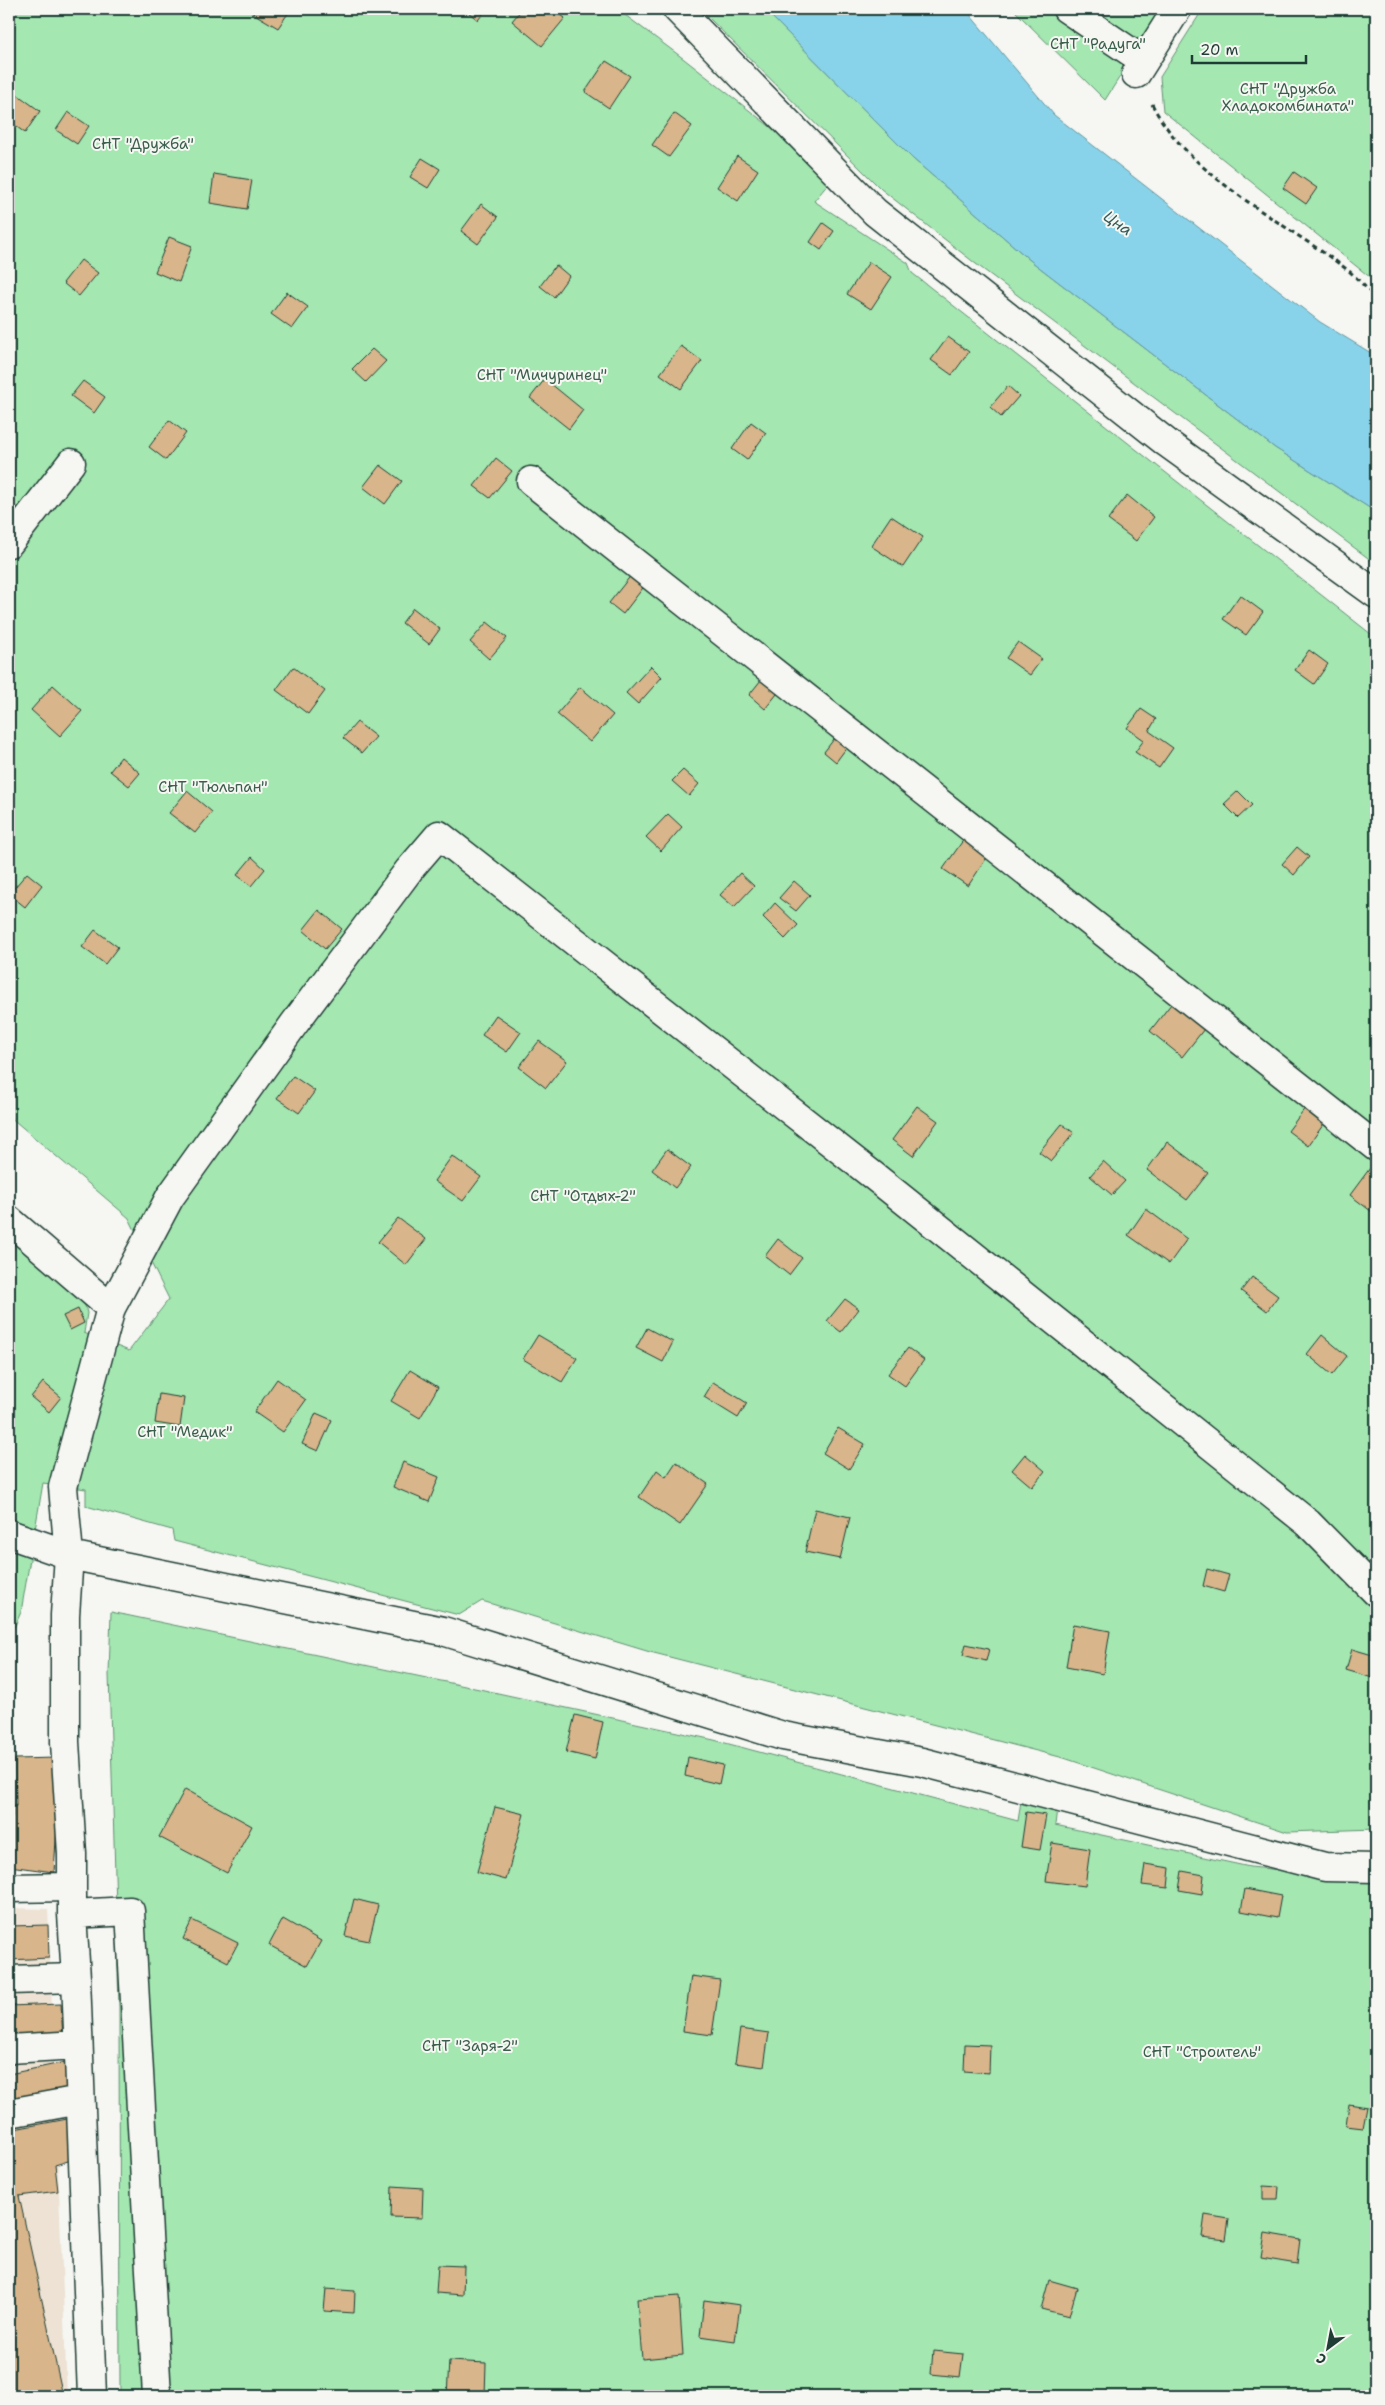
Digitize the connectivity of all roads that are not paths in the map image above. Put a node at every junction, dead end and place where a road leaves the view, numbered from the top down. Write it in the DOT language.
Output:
graph roads {
  1 [pos="677,9"];
  2 [pos="1067,9"];
  3 [pos="1177,9"];
  4 [pos="71,463"];
  5 [pos="531,481"];
  6 [pos="9,542"];
  7 [pos="1376,594"];
  8 [pos="1376,1146"];
  9 [pos="9,1220"];
  10 [pos="111,1308"];
  11 [pos="9,1534"];
  12 [pos="69,1555"];
  13 [pos="1376,1592"];
  14 [pos="1376,1868"];
  15 [pos="72,1887"];
  16 [pos="9,1888"];
  17 [pos="72,1914"];
  18 [pos="76,1978"];
  19 [pos="9,1980"];
  20 [pos="78,2045"];
  21 [pos="9,2049"];
  22 [pos="80,2100"];
  23 [pos="9,2114"];
  24 [pos="92,2396"];
  25 [pos="157,2396"];
  1 -- 7 [label="lane"];
  2 -- 3 [label="lane"];
  4 -- 6 [label="lane"];
  5 -- 8 [label="lane"];
  9 -- 10 [label="lane"];
  10 -- 12 [label="lane"];
  10 -- 13 [label="lane"];
  11 -- 12 [label="lane"];
  12 -- 14 [label="lane"];
  12 -- 15 [label="lane"];
  15 -- 16 [label="lane"];
  15 -- 17 [label="lane"];
  17 -- 18 [label="lane"];
  17 -- 25 [label="lane"];
  18 -- 19 [label="lane"];
  18 -- 20 [label="lane"];
  20 -- 21 [label="lane"];
  20 -- 22 [label="lane"];
  22 -- 23 [label="lane"];
  22 -- 24 [label="lane"];
}
